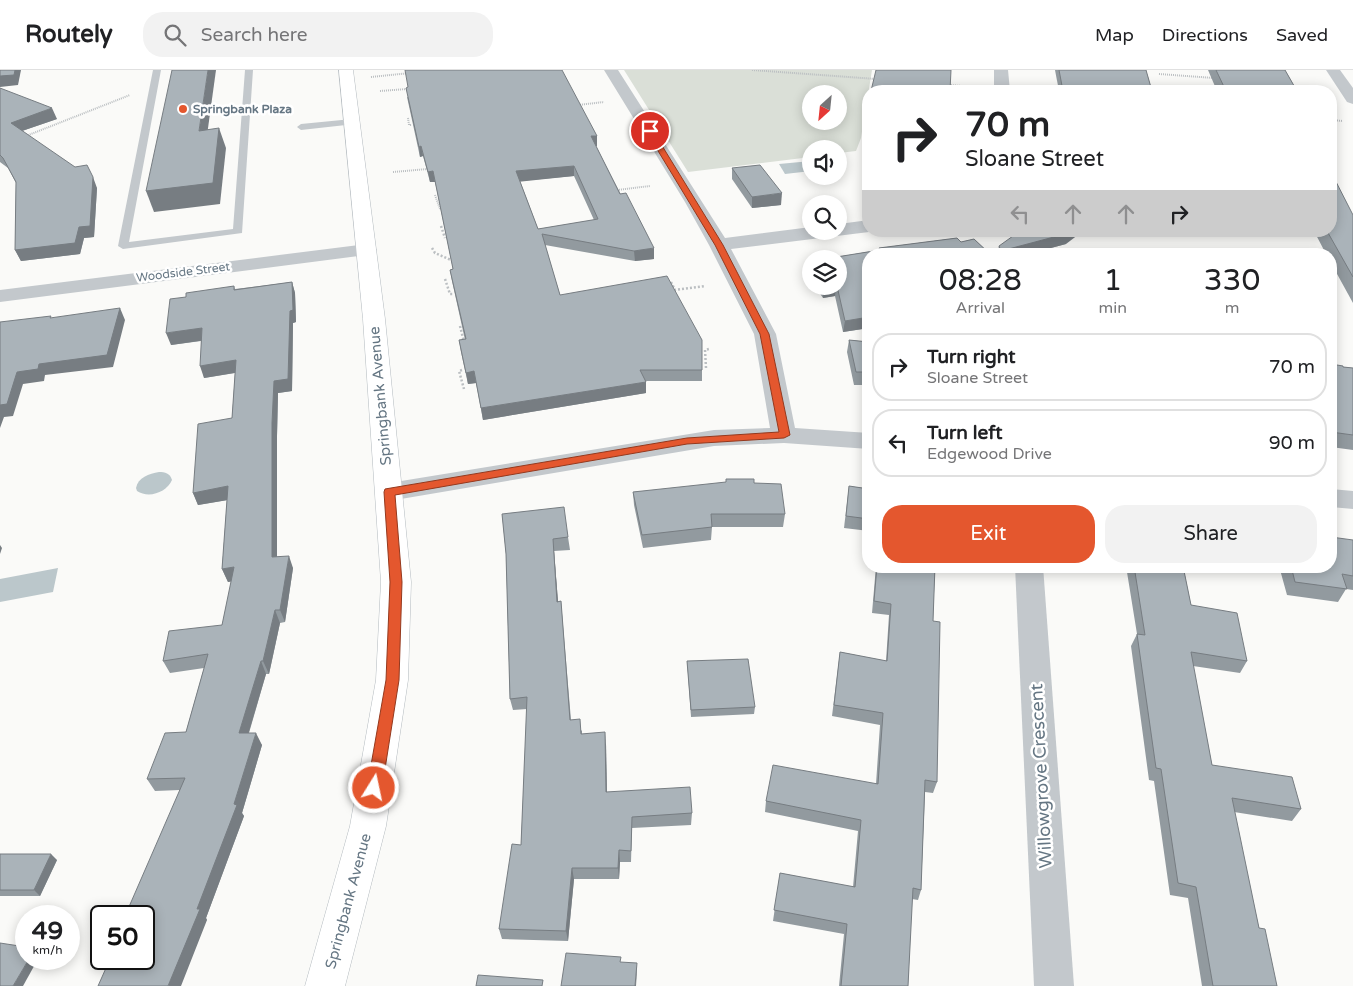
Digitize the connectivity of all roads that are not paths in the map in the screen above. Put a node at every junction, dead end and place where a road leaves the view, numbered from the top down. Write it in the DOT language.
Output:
graph roads {
  1 [pos="157,70"];
  2 [pos="248,70"];
  3 [pos="611,70"];
  4 [pos="1001,70"];
  5 [pos="1333,70"];
  6 [pos="346,75"];
  7 [pos="1002,85"];
  8 [pos="1353,99"];
  9 [pos="352,122"];
  10 [pos="301,127"];
  11 [pos="862,227"];
  12 [pos="847,229"];
  13 [pos="802,234"];
  14 [pos="719,245"];
  15 [pos="366,250"];
  16 [pos="0,296"];
  17 [pos="784,435"];
  18 [pos="862,441"];
  19 [pos="389,492"];
  20 [pos="1337,499"];
  21 [pos="1353,500"];
  22 [pos="1029,573"];
  23 [pos="325,986"];
  24 [pos="1054,986"];
  1 -- 2 [label="lane"];
  3 -- 14 [label="street"];
  4 -- 7 [label="street"];
  5 -- 8 [label="street"];
  6 -- 9 [label="main road, Springbank Avenue"];
  9 -- 10 [label="lane"];
  9 -- 15 [label="main road, Springbank Avenue"];
  11 -- 12 [label="street"];
  13 -- 14 [label="street"];
  14 -- 17 [label="street"];
  15 -- 16 [label="street, Woodside Street"];
  15 -- 19 [label="main road, Springbank Avenue"];
  17 -- 18 [label="street"];
  17 -- 19 [label="street"];
  19 -- 23 [label="main road, Springbank Avenue"];
  20 -- 21 [label="street"];
  22 -- 24 [label="street, Willowgrove Crescent"];
}
